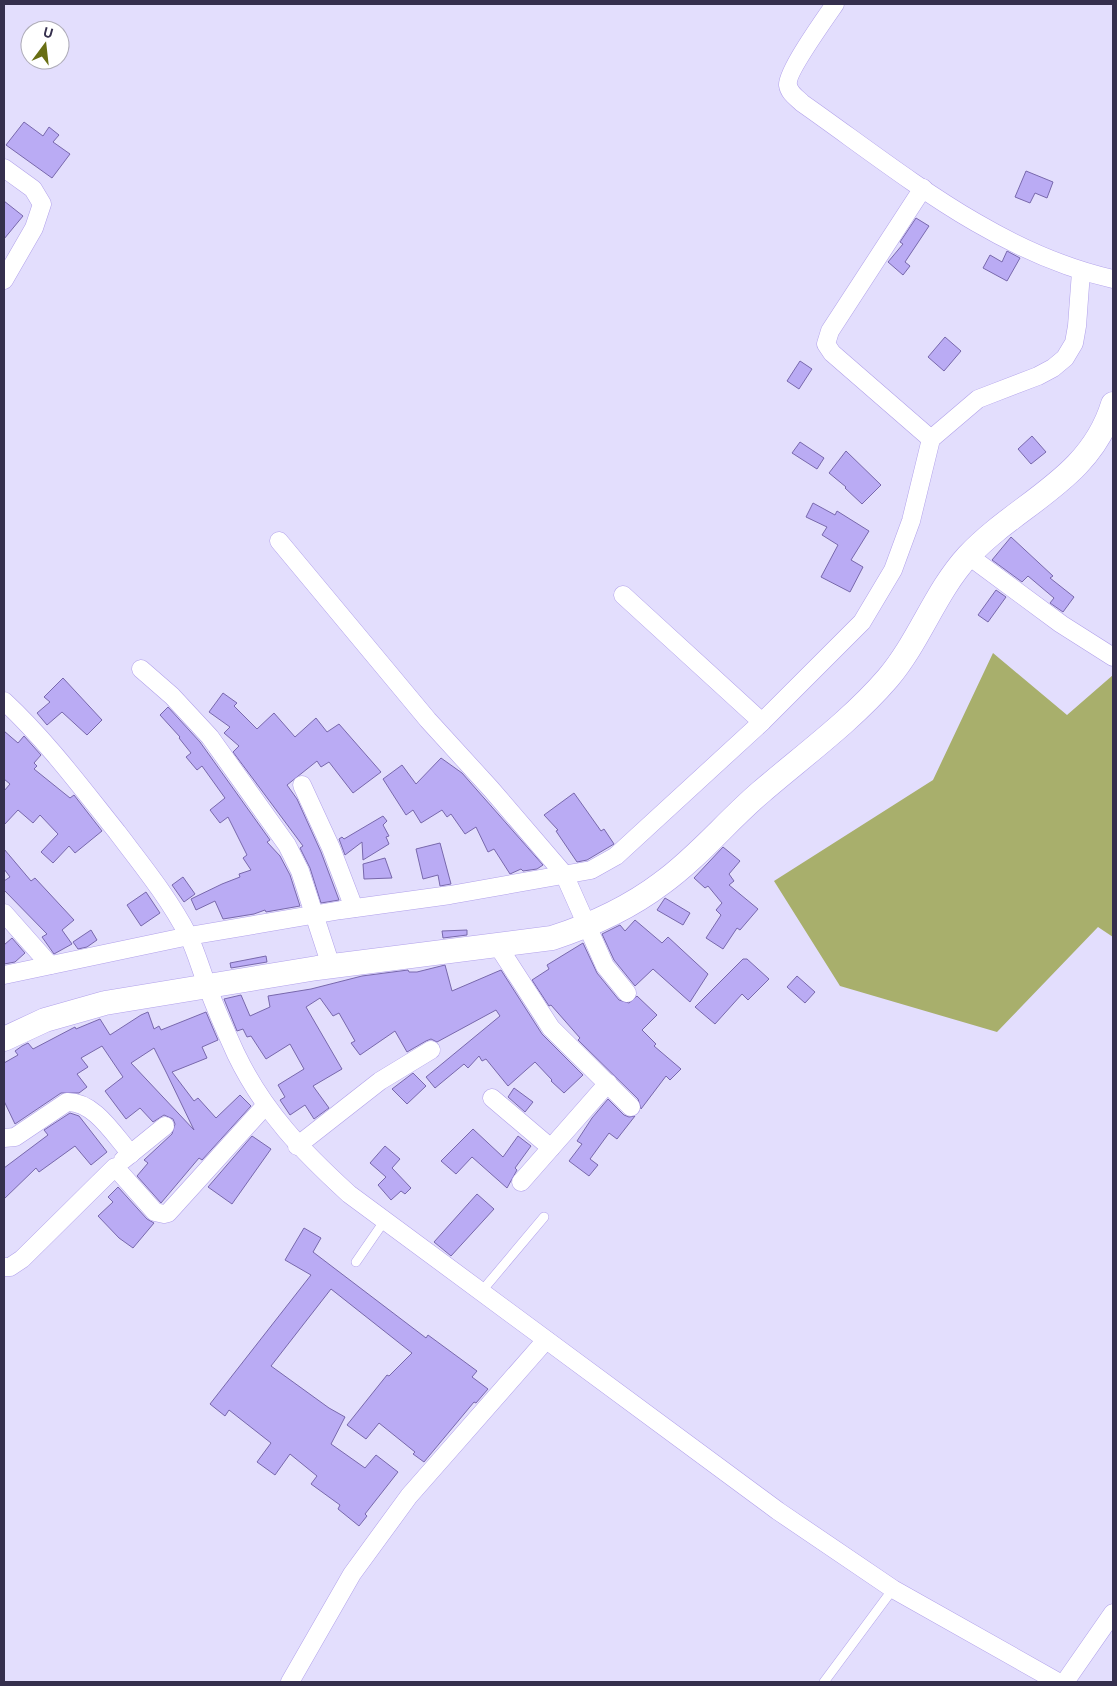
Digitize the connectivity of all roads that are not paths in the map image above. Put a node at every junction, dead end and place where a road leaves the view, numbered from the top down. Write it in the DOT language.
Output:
graph roads {
  1 [pos="835,4"];
  2 [pos="4,168"];
  3 [pos="924,188"];
  4 [pos="1084,273"];
  5 [pos="1113,279"];
  6 [pos="4,280"];
  7 [pos="1113,404"];
  8 [pos="931,439"];
  9 [pos="279,541"];
  10 [pos="969,556"];
  11 [pos="623,595"];
  12 [pos="1113,658"];
  13 [pos="141,669"];
  14 [pos="4,701"];
  15 [pos="762,722"];
  16 [pos="302,785"];
  17 [pos="566,879"];
  18 [pos="354,908"];
  19 [pos="4,913"];
  20 [pos="315,915"];
  21 [pos="583,919"];
  22 [pos="190,940"];
  23 [pos="498,946"];
  24 [pos="50,965"];
  25 [pos="331,966"];
  26 [pos="4,975"];
  27 [pos="205,981"];
  28 [pos="627,992"];
  29 [pos="4,1039"];
  30 [pos="431,1050"];
  31 [pos="608,1083"];
  32 [pos="492,1098"];
  33 [pos="265,1106"];
  34 [pos="631,1107"];
  35 [pos="165,1126"];
  36 [pos="4,1138"];
  37 [pos="297,1146"];
  38 [pos="551,1148"];
  39 [pos="131,1154"];
  40 [pos="115,1167"];
  41 [pos="521,1182"];
  42 [pos="544,1217"];
  43 [pos="385,1220"];
  44 [pos="356,1262"];
  45 [pos="4,1267"];
  46 [pos="482,1292"];
  47 [pos="546,1340"];
  48 [pos="893,1589"];
  49 [pos="1113,1613"];
  50 [pos="290,1682"];
  51 [pos="824,1682"];
  52 [pos="1058,1682"];
  53 [pos="1065,1682"];
  1 -- 3 [label="street"];
  2 -- 6 [label="street"];
  3 -- 4 [label="street"];
  3 -- 8 [label="street"];
  4 -- 5 [label="street"];
  4 -- 8 [label="street"];
  7 -- 10 [label="main road"];
  8 -- 15 [label="street"];
  9 -- 17 [label="street"];
  10 -- 12 [label="street"];
  10 -- 21 [label="main road"];
  11 -- 15 [label="street"];
  13 -- 20 [label="street"];
  14 -- 22 [label="street"];
  15 -- 17 [label="street"];
  16 -- 18 [label="street"];
  17 -- 18 [label="street"];
  17 -- 21 [label="street"];
  18 -- 20 [label="street"];
  19 -- 24 [label="street"];
  20 -- 22 [label="street"];
  20 -- 25 [label="street"];
  21 -- 23 [label="main road"];
  21 -- 28 [label="street"];
  22 -- 24 [label="street"];
  22 -- 27 [label="street"];
  23 -- 25 [label="main road"];
  23 -- 31 [label="street"];
  24 -- 26 [label="street"];
  25 -- 27 [label="main road"];
  27 -- 29 [label="main road"];
  27 -- 33 [label="street"];
  30 -- 37 [label="street"];
  31 -- 34 [label="street"];
  31 -- 38 [label="street"];
  32 -- 38 [label="street"];
  33 -- 37 [label="street"];
  33 -- 40 [label="street"];
  35 -- 39 [label="street"];
  36 -- 39 [label="street"];
  37 -- 43 [label="street"];
  38 -- 41 [label="street"];
  39 -- 40 [label="street"];
  40 -- 45 [label="street"];
  42 -- 46 [label="lane"];
  43 -- 44 [label="lane"];
  43 -- 46 [label="street"];
  46 -- 47 [label="street"];
  47 -- 48 [label="street"];
  47 -- 50 [label="street"];
  48 -- 51 [label="lane"];
  48 -- 52 [label="street"];
  49 -- 53 [label="street"];
}
